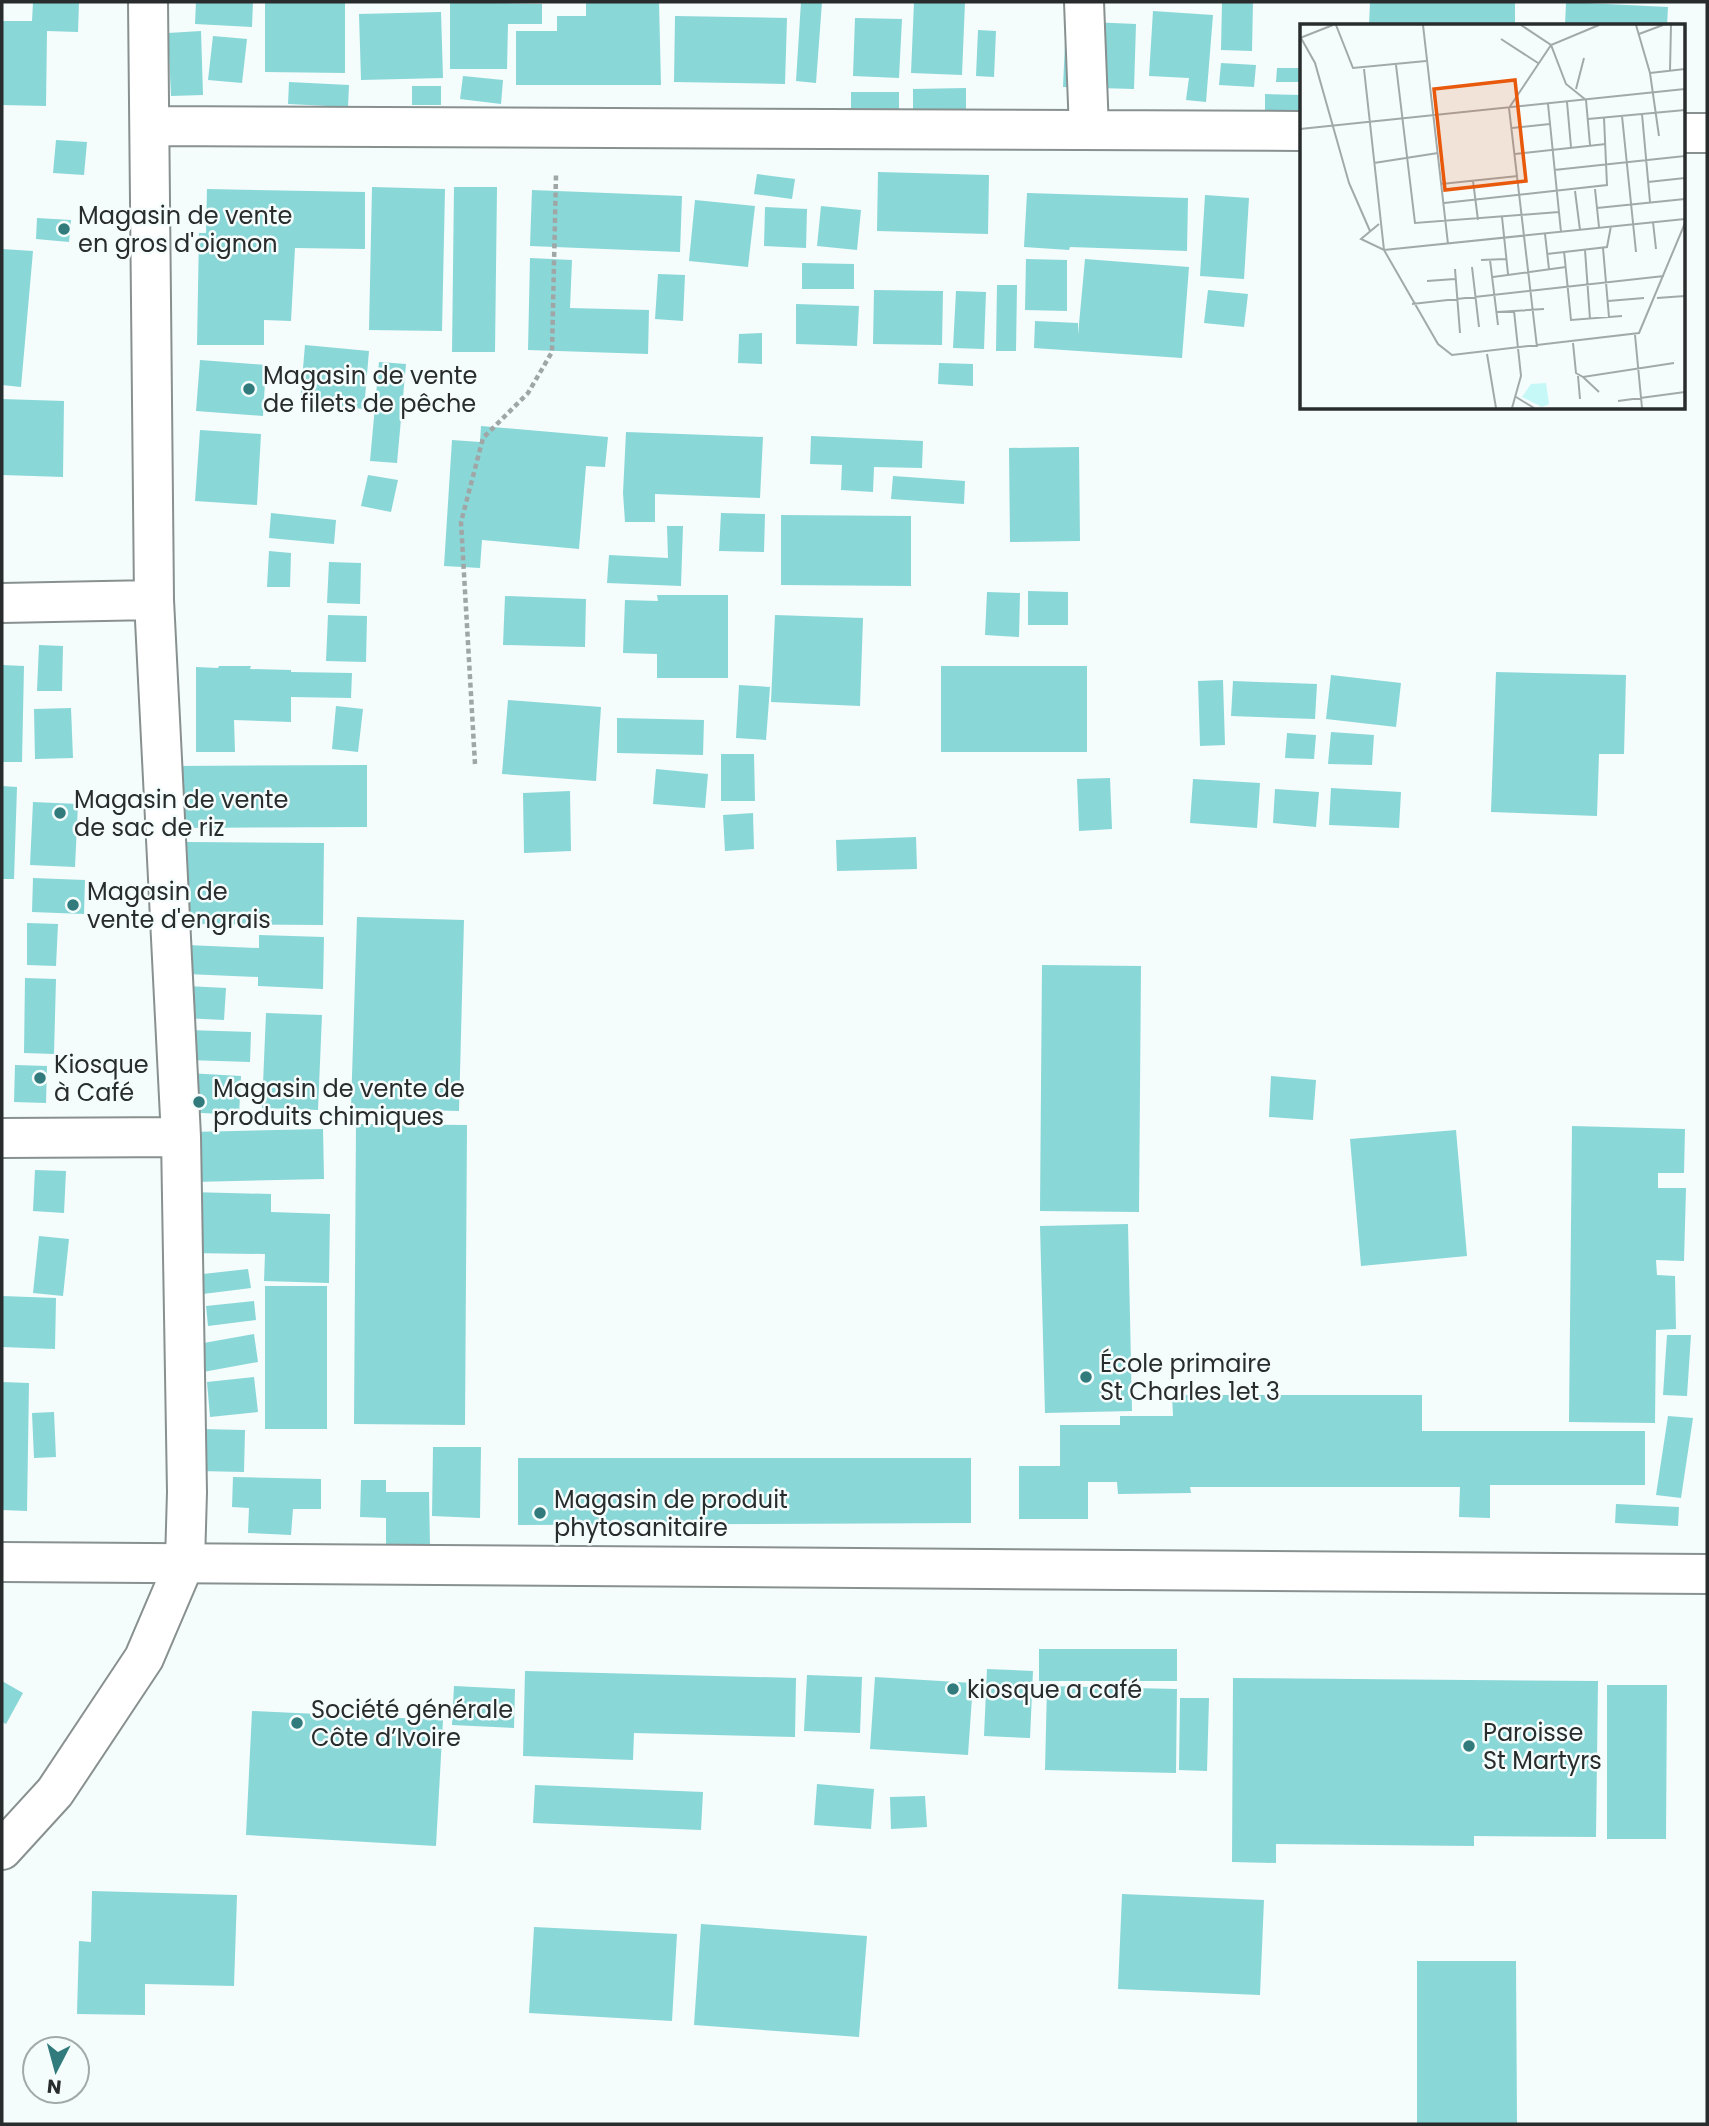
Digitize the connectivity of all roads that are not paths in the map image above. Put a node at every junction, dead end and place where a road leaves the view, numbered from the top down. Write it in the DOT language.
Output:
graph roads {
  1 [pos="148,2"];
  2 [pos="1084,2"];
  3 [pos="151,126"];
  4 [pos="1089,130"];
  5 [pos="1300,131"];
  6 [pos="1684,133"];
  7 [pos="1707,134"];
  8 [pos="154,600"];
  9 [pos="2,603"];
  10 [pos="181,1137"];
  11 [pos="2,1138"];
  12 [pos="2,1562"];
  13 [pos="185,1562"];
  14 [pos="1707,1574"];
  15 [pos="2,1850"];
  1 -- 3 [label="street"];
  2 -- 4 [label="street"];
  3 -- 4 [label="street"];
  3 -- 8 [label="street"];
  4 -- 5 [label="street"];
  6 -- 7 [label="street"];
  8 -- 9 [label="street"];
  8 -- 10 [label="street"];
  10 -- 11 [label="street"];
  10 -- 13 [label="street"];
  12 -- 13 [label="street"];
  13 -- 14 [label="street"];
  13 -- 15 [label="street"];
}
